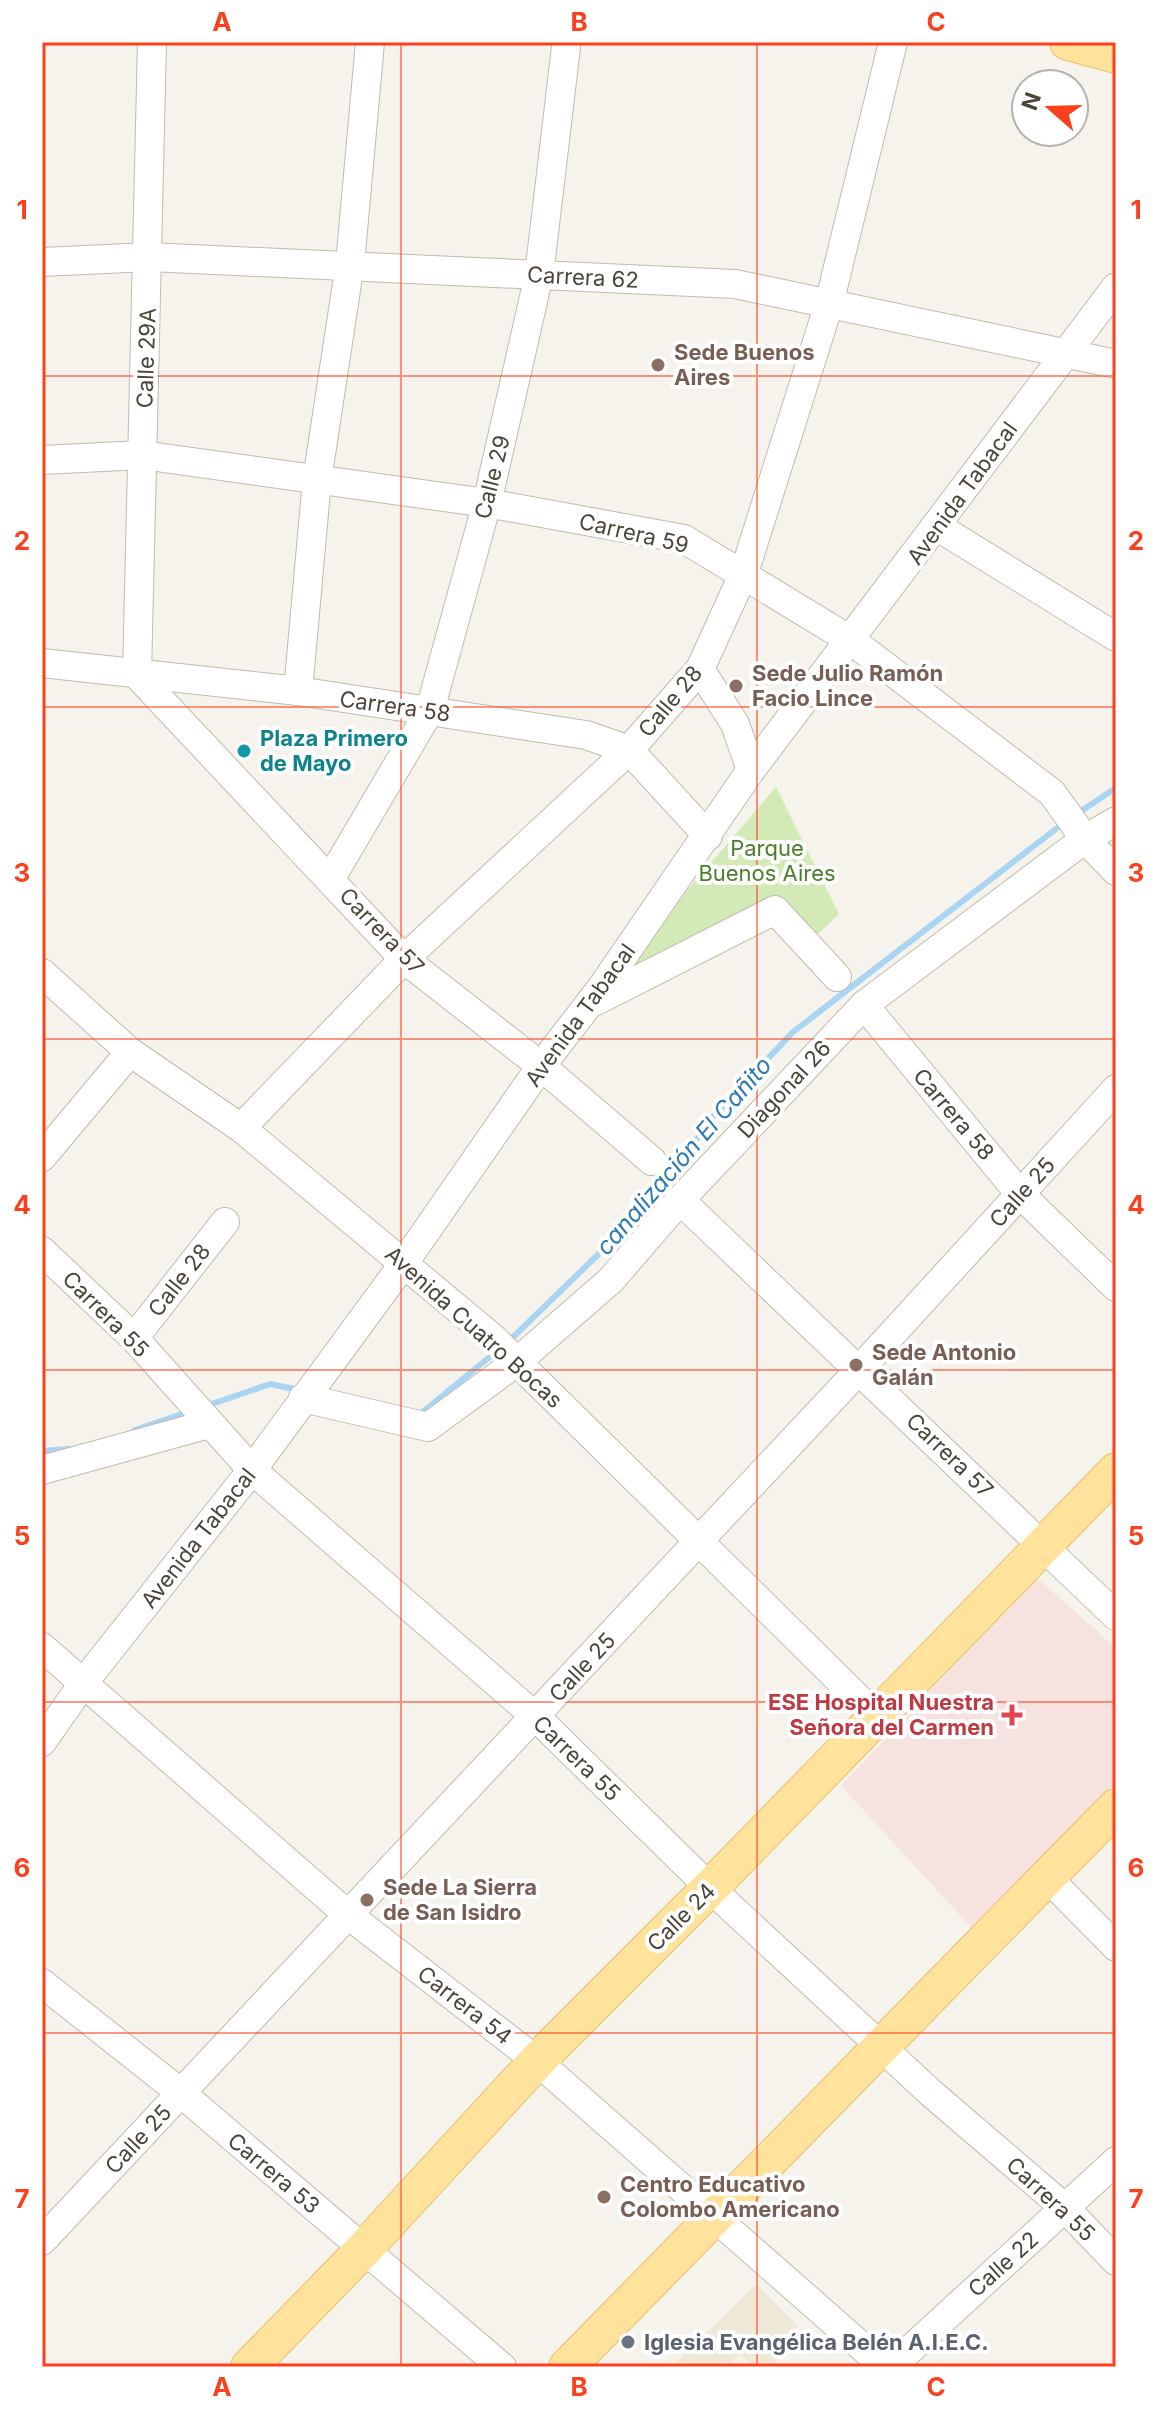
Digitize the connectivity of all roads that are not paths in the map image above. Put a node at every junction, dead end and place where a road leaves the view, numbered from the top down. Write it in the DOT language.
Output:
graph roads {
  1 [pos="152,42"];
  2 [pos="370,42"];
  3 [pos="893,42"];
  4 [pos="1068,42"];
  5 [pos="566,47"];
  6 [pos="1116,55"];
  7 [pos="149,257"];
  8 [pos="42,262"];
  9 [pos="350,264"];
  10 [pos="539,275"];
  11 [pos="1116,287"];
  12 [pos="829,304"];
  13 [pos="1066,351"];
  14 [pos="1116,364"];
  15 [pos="142,455"];
  16 [pos="42,460"];
  17 [pos="317,480"];
  18 [pos="487,503"];
  19 [pos="938,527"];
  20 [pos="744,573"];
  21 [pos="1116,637"];
  22 [pos="852,641"];
  23 [pos="42,663"];
  24 [pos="700,669"];
  25 [pos="137,675"];
  26 [pos="298,691"];
  27 [pos="430,710"];
  28 [pos="629,750"];
  29 [pos="751,770"];
  30 [pos="1116,821"];
  31 [pos="708,836"];
  32 [pos="1083,837"];
  33 [pos="1116,871"];
  34 [pos="331,878"];
  35 [pos="404,959"];
  36 [pos="42,973"];
  37 [pos="837,977"];
  38 [pos="864,1005"];
  39 [pos="588,1006"];
  40 [pos="130,1052"];
  41 [pos="541,1066"];
  42 [pos="1116,1089"];
  43 [pos="241,1128"];
  44 [pos="42,1157"];
  45 [pos="652,1161"];
  46 [pos="1020,1194"];
  47 [pos="680,1200"];
  48 [pos="225,1222"];
  49 [pos="42,1251"];
  50 [pos="404,1263"];
  51 [pos="1116,1287"];
  52 [pos="134,1338"];
  53 [pos="511,1355"];
  54 [pos="860,1369"];
  55 [pos="310,1389"];
  56 [pos="209,1424"];
  57 [pos="42,1470"];
  58 [pos="252,1470"];
  59 [pos="1116,1471"];
  60 [pos="699,1540"];
  61 [pos="1045,1546"];
  62 [pos="1116,1616"];
  63 [pos="42,1647"];
  64 [pos="84,1682"];
  65 [pos="876,1716"];
  66 [pos="536,1717"];
  67 [pos="42,1742"];
  68 [pos="1116,1807"];
  69 [pos="1047,1877"];
  70 [pos="710,1888"];
  71 [pos="347,1914"];
  72 [pos="1116,1947"];
  73 [pos="42,1983"];
  74 [pos="881,2046"];
  75 [pos="537,2061"];
  76 [pos="181,2093"];
  77 [pos="1116,2161"];
  78 [pos="1065,2208"];
  79 [pos="714,2217"];
  80 [pos="42,2241"];
  81 [pos="364,2249"];
  82 [pos="1116,2261"];
  83 [pos="249,2367"];
  84 [pos="502,2367"];
  85 [pos="567,2367"];
  86 [pos="885,2367"];
  87 [pos="891,2367"];
  1 -- 7 [label="street, Calle 29A"];
  2 -- 9 [label="street"];
  3 -- 12 [label="street, Calle 28"];
  4 -- 6 [label="main road"];
  5 -- 10 [label="street, Calle 29"];
  7 -- 8 [label="street, Carrera 62"];
  7 -- 9 [label="street, Carrera 62"];
  7 -- 15 [label="street, Calle 29A"];
  9 -- 10 [label="street, Carrera 62"];
  9 -- 17 [label="street"];
  10 -- 12 [label="street, Carrera 62"];
  10 -- 18 [label="street, Calle 29"];
  11 -- 13 [label="street, Avenida Tabacal"];
  12 -- 13 [label="street, Carrera 62"];
  12 -- 20 [label="street, Calle 28"];
  13 -- 14 [label="street, Carrera 62"];
  13 -- 19 [label="street, Avenida Tabacal"];
  15 -- 16 [label="street, Carrera 59"];
  15 -- 17 [label="street, Carrera 59"];
  15 -- 25 [label="street, Calle 29A"];
  17 -- 18 [label="street, Carrera 59"];
  17 -- 26 [label="street"];
  18 -- 20 [label="street, Carrera 59"];
  18 -- 27 [label="street, Calle 29"];
  19 -- 21 [label="street"];
  19 -- 22 [label="street, Avenida Tabacal"];
  20 -- 22 [label="street, Carrera 59"];
  20 -- 24 [label="street, Calle 28"];
  22 -- 29 [label="street, Avenida Tabacal"];
  22 -- 32 [label="street, Carrera 59"];
  23 -- 25 [label="street, Carrera 58"];
  24 -- 28 [label="street, Calle 28"];
  24 -- 29 [label="street"];
  25 -- 26 [label="street, Carrera 58"];
  25 -- 34 [label="street, Carrera 57"];
  26 -- 27 [label="street, Carrera 58"];
  27 -- 28 [label="street, Carrera 58"];
  27 -- 34 [label="street, Calle 29"];
  28 -- 31 [label="street, Carrera 58"];
  28 -- 35 [label="street, Calle 28"];
  29 -- 31 [label="street, Avenida Tabacal"];
  30 -- 32 [label="street, Diagonal 26"];
  31 -- 39 [label="street, Avenida Tabacal"];
  32 -- 33 [label="street, Carrera 59"];
  32 -- 38 [label="street, Diagonal 26"];
  34 -- 35 [label="street, Carrera 57"];
  35 -- 41 [label="street, Carrera 57"];
  35 -- 43 [label="street, Calle 28"];
  36 -- 40 [label="street, Avenida Cuatro Bocas"];
  37 -- 39 [label="street"];
  38 -- 46 [label="street, Carrera 58"];
  38 -- 47 [label="street, Diagonal 26"];
  39 -- 41 [label="street, Avenida Tabacal"];
  40 -- 43 [label="street, Avenida Cuatro Bocas"];
  40 -- 44 [label="street"];
  41 -- 45 [label="street, Carrera 57"];
  41 -- 50 [label="street, Avenida Tabacal"];
  42 -- 46 [label="street, Calle 25"];
  43 -- 50 [label="street, Avenida Cuatro Bocas"];
  46 -- 51 [label="street, Carrera 58"];
  46 -- 54 [label="street, Calle 25"];
  47 -- 53 [label="street, Diagonal 26"];
  47 -- 54 [label="street, Carrera 57"];
  48 -- 52 [label="street, Calle 28"];
  49 -- 52 [label="street, Carrera 55"];
  50 -- 53 [label="street, Avenida Cuatro Bocas"];
  50 -- 55 [label="street, Avenida Tabacal"];
  52 -- 56 [label="street, Carrera 55"];
  53 -- 55 [label="street, Diagonal 26"];
  53 -- 60 [label="street, Avenida Cuatro Bocas"];
  54 -- 60 [label="street, Calle 25"];
  54 -- 61 [label="street, Carrera 57"];
  55 -- 58 [label="street, Avenida Tabacal"];
  56 -- 57 [label="street"];
  56 -- 58 [label="street, Carrera 55"];
  58 -- 64 [label="street, Avenida Tabacal"];
  58 -- 66 [label="street, Carrera 55"];
  59 -- 61 [label="main road, Calle 24"];
  60 -- 65 [label="street, Avenida Cuatro Bocas"];
  60 -- 66 [label="street, Calle 25"];
  61 -- 62 [label="street, Carrera 57"];
  61 -- 65 [label="main road, Calle 24"];
  63 -- 64 [label="street, Carrera 54"];
  64 -- 67 [label="street, Avenida Tabacal"];
  64 -- 71 [label="street, Carrera 54"];
  65 -- 70 [label="main road, Calle 24"];
  66 -- 70 [label="street, Carrera 55"];
  66 -- 71 [label="street, Calle 25"];
  68 -- 69 [label="main road"];
  69 -- 72 [label="street"];
  69 -- 74 [label="main road"];
  70 -- 74 [label="street, Carrera 55"];
  70 -- 75 [label="main road, Calle 24"];
  71 -- 75 [label="street, Carrera 54"];
  71 -- 76 [label="street, Calle 25"];
  73 -- 76 [label="street, Carrera 53"];
  74 -- 78 [label="street, Carrera 55"];
  74 -- 79 [label="main road"];
  75 -- 79 [label="street, Carrera 54"];
  75 -- 81 [label="main road, Calle 24"];
  76 -- 80 [label="street, Calle 25"];
  76 -- 81 [label="street, Carrera 53"];
  77 -- 78 [label="street, Calle 22"];
  78 -- 82 [label="street, Carrera 55"];
  78 -- 87 [label="street, Calle 22"];
  79 -- 85 [label="main road"];
  79 -- 86 [label="street, Carrera 54"];
  81 -- 83 [label="main road, Calle 24"];
  81 -- 84 [label="street, Carrera 53"];
}
